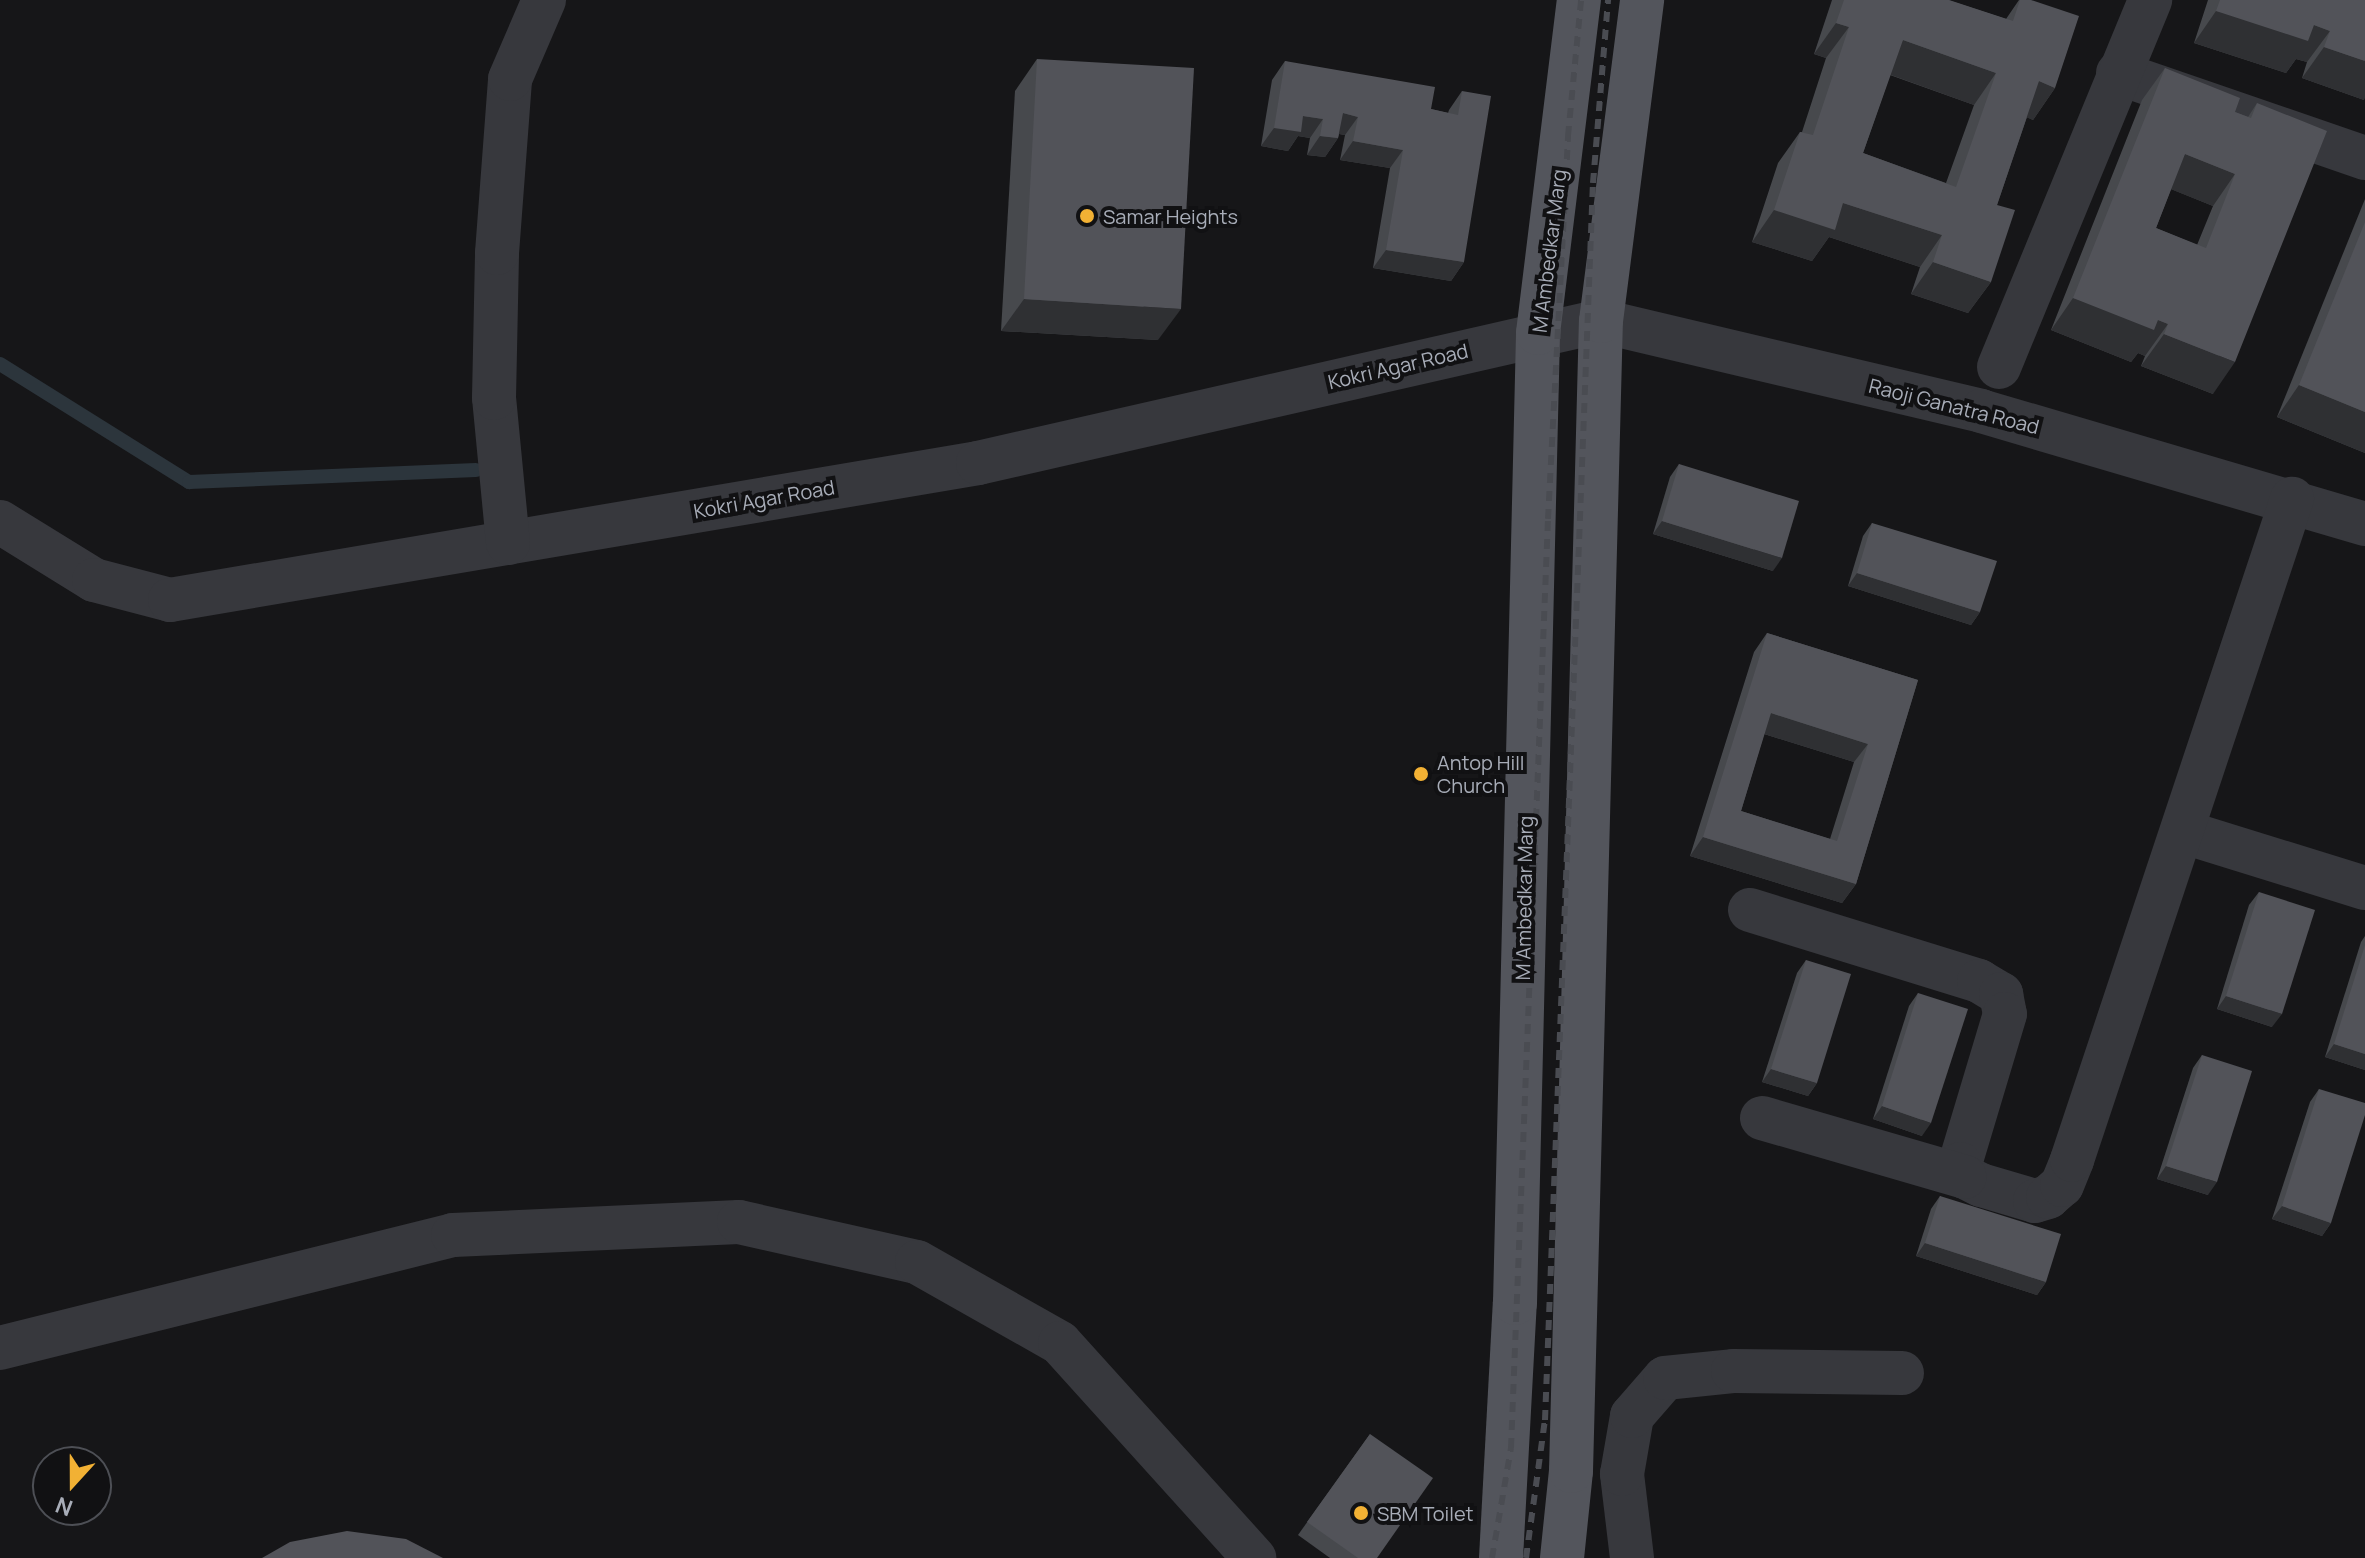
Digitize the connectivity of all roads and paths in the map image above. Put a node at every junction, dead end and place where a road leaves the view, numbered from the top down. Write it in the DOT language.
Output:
graph roads {
  1 [pos="544,0"];
  2 [pos="1579,0"];
  3 [pos="1642,0"];
  4 [pos="2150,0"];
  5 [pos="2118,73"];
  6 [pos="2365,158"];
  7 [pos="1601,321"];
  8 [pos="1538,333"];
  9 [pos="1999,367"];
  10 [pos="2292,499"];
  11 [pos="0,522"];
  12 [pos="2365,524"];
  13 [pos="508,543"];
  14 [pos="2184,832"];
  15 [pos="2365,888"];
  16 [pos="1750,910"];
  17 [pos="1762,1118"];
  18 [pos="1965,1177"];
  19 [pos="0,1348"];
  20 [pos="1902,1373"];
  21 [pos="1254,1558"];
  22 [pos="1501,1558"];
  23 [pos="1562,1558"];
  24 [pos="1632,1558"];
  1 -- 13 [label="street"];
  2 -- 8 [label="main road, M Ambedkar Marg"];
  3 -- 7 [label="main road"];
  4 -- 5 [label="street"];
  5 -- 6 [label="street"];
  5 -- 9 [label="street"];
  7 -- 8 [label="street, Raoji Ganatra Road"];
  7 -- 10 [label="street, Raoji Ganatra Road"];
  7 -- 23 [label="main road"];
  8 -- 13 [label="street, Kokri Agar Road"];
  8 -- 22 [label="main road, M Ambedkar Marg"];
  10 -- 12 [label="street, Raoji Ganatra Road"];
  10 -- 14 [label="street"];
  11 -- 13 [label="street, Kokri Agar Road"];
  14 -- 15 [label="street"];
  14 -- 18 [label="street"];
  16 -- 18 [label="street"];
  17 -- 18 [label="street"];
  19 -- 21 [label="street"];
  20 -- 24 [label="street"];
}
